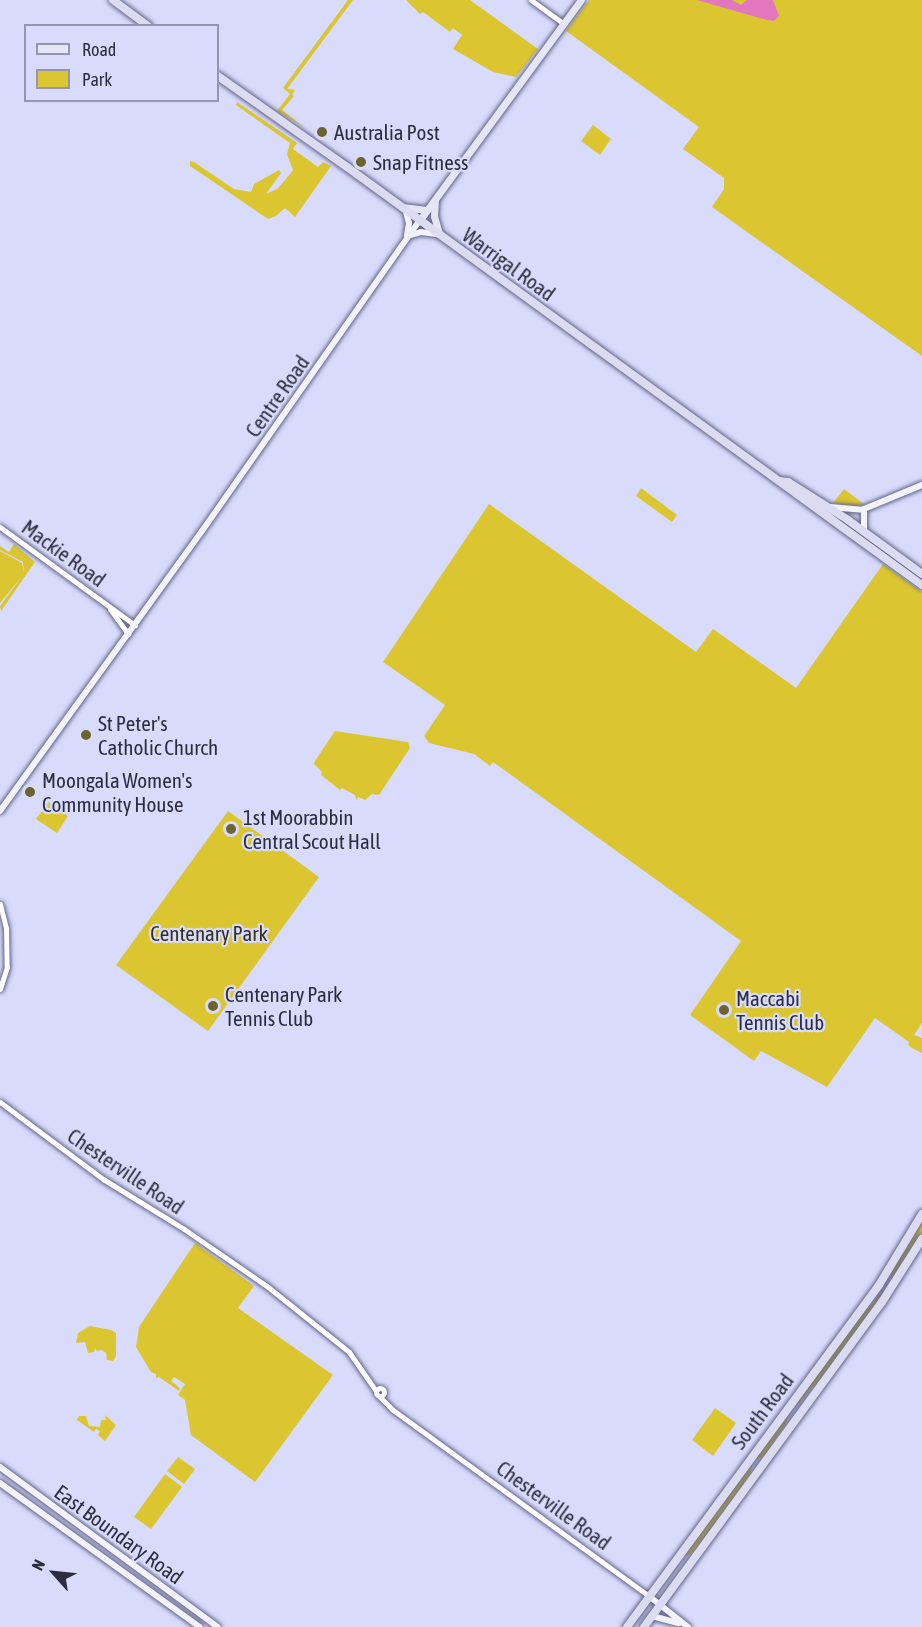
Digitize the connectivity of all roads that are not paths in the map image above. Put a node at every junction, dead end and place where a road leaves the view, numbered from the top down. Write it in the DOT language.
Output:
graph roads {
  1 [pos="113,0"];
  2 [pos="531,0"];
  3 [pos="581,0"];
  4 [pos="145,24"];
  5 [pos="564,24"];
  6 [pos="219,77"];
  7 [pos="436,198"];
  8 [pos="403,209"];
  9 [pos="427,210"];
  10 [pos="419,221"];
  11 [pos="439,235"];
  12 [pos="406,239"];
  13 [pos="779,481"];
  14 [pos="922,485"];
  15 [pos="825,506"];
  16 [pos="863,510"];
  17 [pos="848,520"];
  18 [pos="0,526"];
  19 [pos="842,528"];
  20 [pos="864,532"];
  21 [pos="922,574"];
  22 [pos="922,585"];
  23 [pos="109,606"];
  24 [pos="135,625"];
  25 [pos="128,634"];
  26 [pos="0,811"];
  27 [pos="0,904"];
  28 [pos="0,915"];
  29 [pos="0,983"];
  30 [pos="0,989"];
  31 [pos="0,1102"];
  32 [pos="922,1214"];
  33 [pos="922,1239"];
  34 [pos="788,1406"];
  35 [pos="798,1414"];
  36 [pos="749,1458"];
  37 [pos="760,1466"];
  38 [pos="0,1467"];
  39 [pos="0,1483"];
  40 [pos="38,1495"];
  41 [pos="50,1518"];
  42 [pos="680,1554"];
  43 [pos="690,1562"];
  44 [pos="649,1596"];
  45 [pos="660,1605"];
  46 [pos="652,1616"];
  47 [pos="687,1626"];
  48 [pos="200,1627"];
  49 [pos="219,1627"];
  50 [pos="627,1627"];
  51 [pos="644,1627"];
  1 -- 4 [label="highway"];
  2 -- 5 [label="street"];
  3 -- 5 [label="main road, Centre Road"];
  5 -- 7 [label="main road, Centre Road"];
  6 -- 8 [label="highway, Warrigal Road"];
  7 -- 9 [label="main road, Centre Road"];
  7 -- 11 [label="main road"];
  8 -- 9 [label="main road"];
  8 -- 10 [label="highway, Warrigal Road"];
  8 -- 12 [label="main road"];
  9 -- 10 [label="main road, Centre Road"];
  10 -- 11 [label="highway, Warrigal Road"];
  10 -- 12 [label="main road, Centre Road"];
  11 -- 12 [label="main road"];
  11 -- 13 [label="highway, Warrigal Road"];
  12 -- 24 [label="main road, Centre Road"];
  13 -- 15 [label="highway, Warrigal Road"];
  13 -- 19 [label="highway, Warrigal Road"];
  14 -- 16 [label="main road"];
  15 -- 16 [label="main road"];
  15 -- 17 [label="highway, Warrigal Road"];
  16 -- 17 [label="main road"];
  16 -- 20 [label="main road"];
  17 -- 19 [label="main road"];
  17 -- 20 [label="highway, Warrigal Road"];
  18 -- 23 [label="street, Mackie Road"];
  19 -- 22 [label="highway, Warrigal Road"];
  20 -- 21 [label="highway, Warrigal Road"];
  23 -- 24 [label="street, Mackie Road"];
  23 -- 25 [label="street, Mackie Road"];
  24 -- 25 [label="main road, Centre Road"];
  25 -- 26 [label="main road, Centre Road"];
  27 -- 30 [label="street"];
  28 -- 29 [label="street"];
  31 -- 44 [label="street, Chesterville Road"];
  32 -- 34 [label="highway, South Road"];
  33 -- 35 [label="highway, South Road"];
  34 -- 35 [label="highway"];
  34 -- 36 [label="highway, South Road"];
  35 -- 37 [label="highway, South Road"];
  36 -- 37 [label="highway"];
  36 -- 42 [label="highway, South Road"];
  37 -- 43 [label="highway, South Road"];
  38 -- 40 [label="main road, East Boundary Road"];
  39 -- 41 [label="main road, East Boundary Road"];
  40 -- 41 [label="main road"];
  40 -- 49 [label="main road, East Boundary Road"];
  41 -- 48 [label="main road, East Boundary Road"];
  42 -- 43 [label="highway"];
  42 -- 44 [label="highway, South Road"];
  43 -- 45 [label="highway, South Road"];
  44 -- 45 [label="main road, Chesterville Road"];
  44 -- 50 [label="highway, South Road"];
  45 -- 46 [label="highway, South Road"];
  45 -- 47 [label="main road, Chesterville Road"];
  46 -- 47 [label="main road"];
  46 -- 51 [label="highway, South Road"];
}
